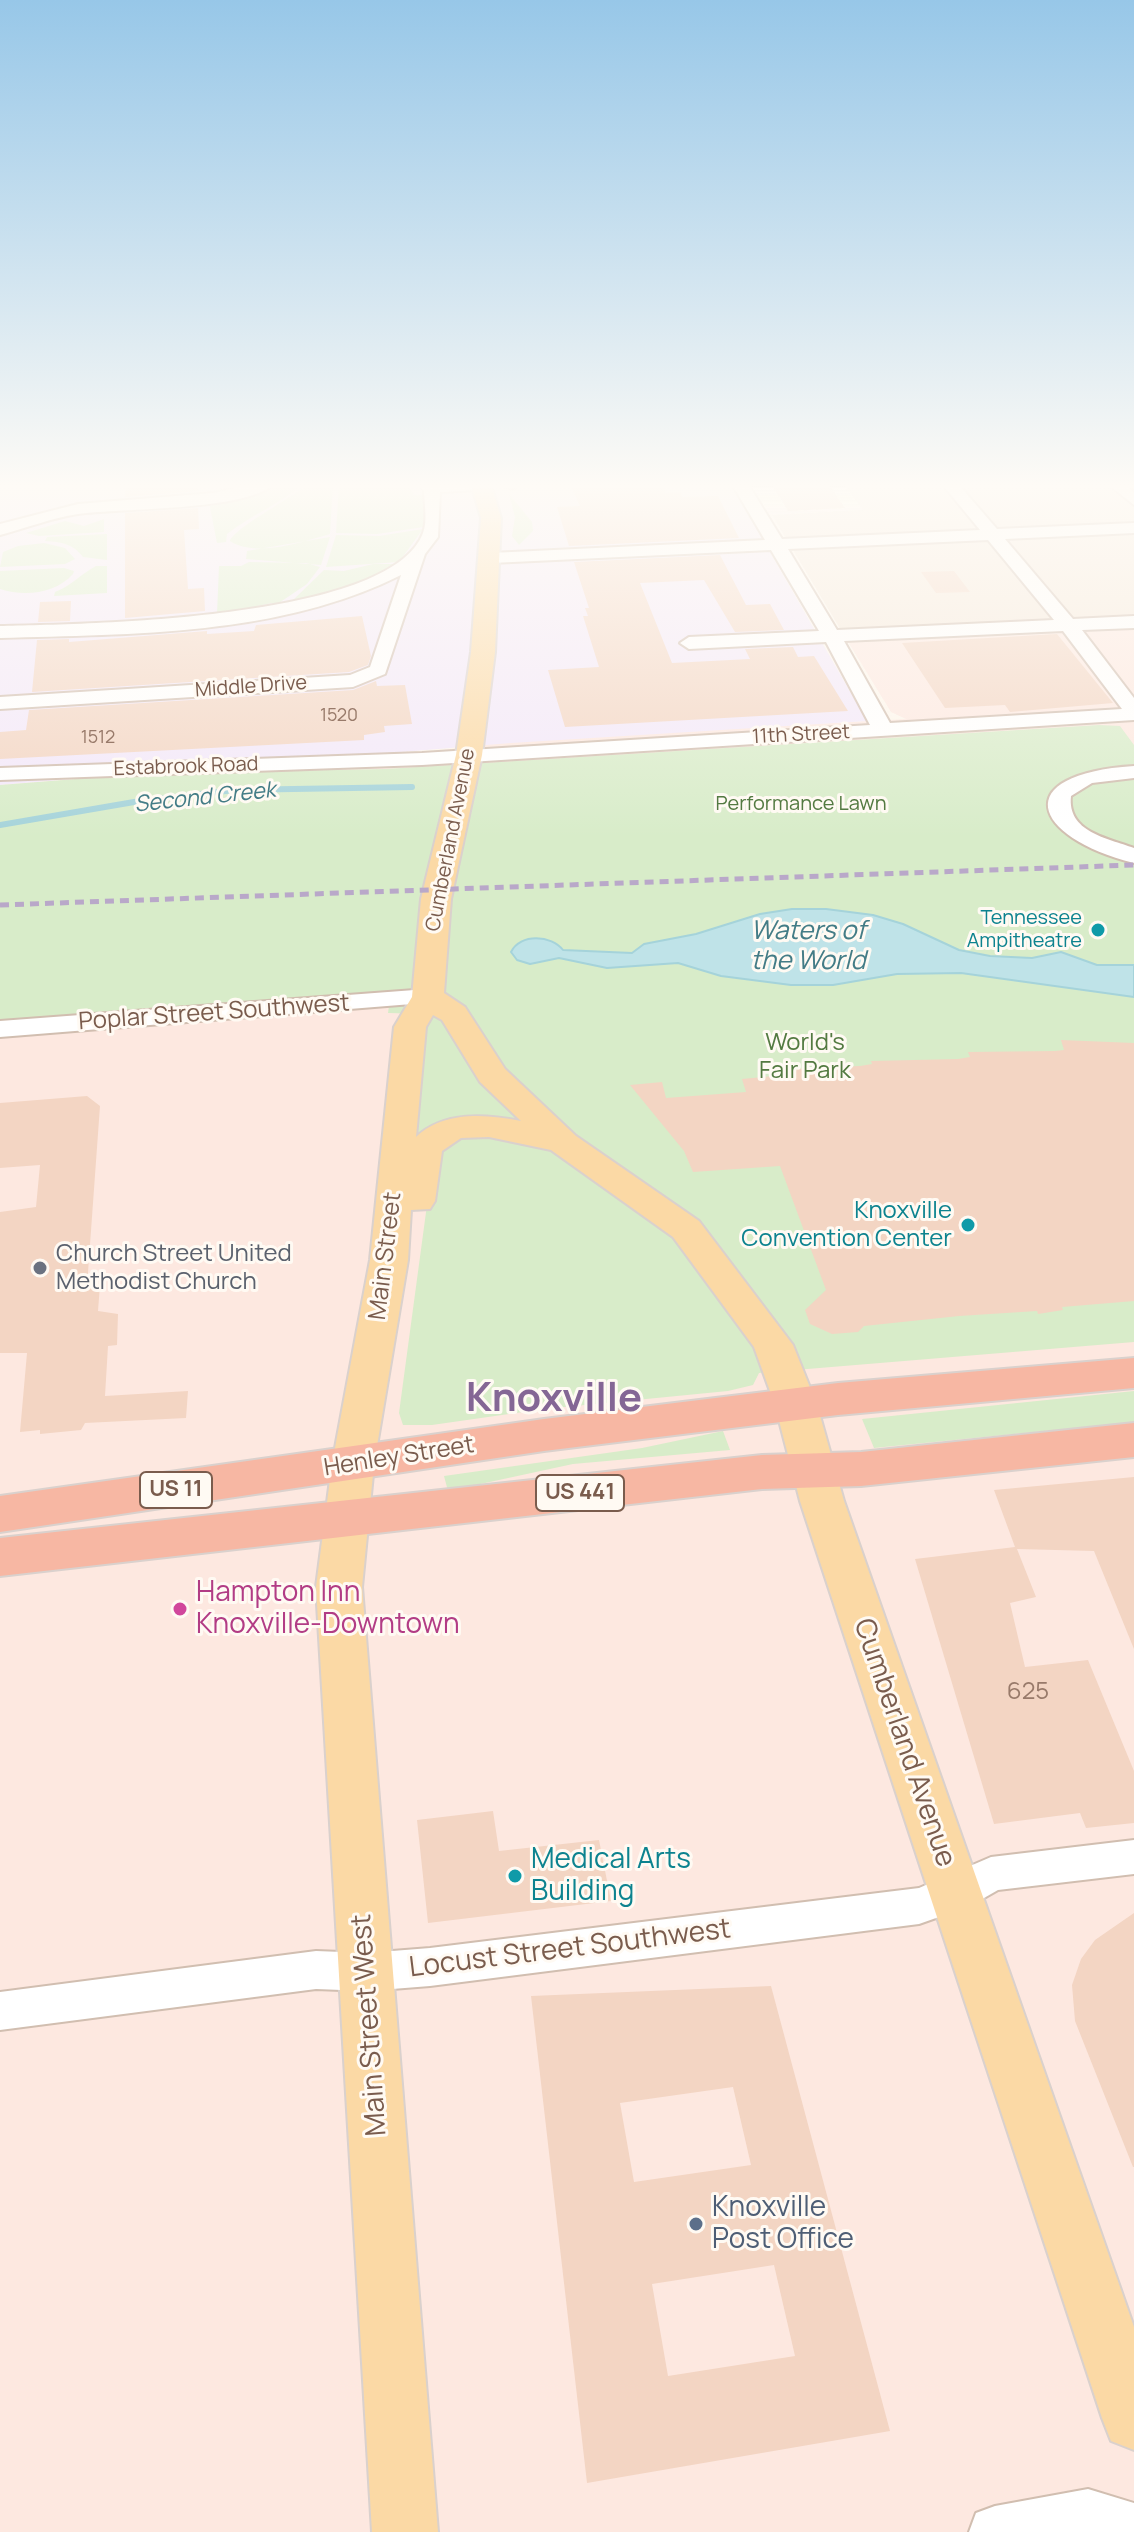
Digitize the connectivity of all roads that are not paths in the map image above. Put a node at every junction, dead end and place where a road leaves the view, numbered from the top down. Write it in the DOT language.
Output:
graph roads {
  1 [pos="307,602"];
  2 [pos="401,602"];
  3 [pos="486,602"];
  4 [pos="811,602"];
  5 [pos="1049,602"];
  6 [pos="1134,622"];
  7 [pos="1069,626"];
  8 [pos="0,632"];
  9 [pos="832,638"];
  10 [pos="689,643"];
  11 [pos="0,703"];
  12 [pos="1134,712"];
  13 [pos="883,730"];
  14 [pos="469,755"];
  15 [pos="1134,772"];
  16 [pos="0,774"];
  17 [pos="1134,856"];
  18 [pos="428,997"];
  19 [pos="0,1029"];
  20 [pos="564,1143"];
  21 [pos="389,1260"];
  22 [pos="1134,1373"];
  23 [pos="796,1405"];
  24 [pos="1134,1440"];
  25 [pos="353,1464"];
  26 [pos="815,1471"];
  27 [pos="0,1514"];
  28 [pos="345,1519"];
  29 [pos="0,1557"];
  30 [pos="1134,1857"];
  31 [pos="955,1894"];
  32 [pos="367,1972"];
  33 [pos="0,2011"];
  34 [pos="1134,2418"];
  35 [pos="1134,2529"];
  36 [pos="405,2532"];
  37 [pos="995,2532"];
  1 -- 8 [label="street"];
  2 -- 11 [label="street, Middle Drive"];
  3 -- 14 [label="main road, Cumberland Avenue"];
  4 -- 9 [label="street"];
  5 -- 7 [label="street"];
  6 -- 7 [label="street"];
  7 -- 9 [label="street"];
  7 -- 12 [label="street"];
  9 -- 10 [label="street"];
  9 -- 13 [label="street"];
  12 -- 13 [label="street, 11th Street"];
  13 -- 14 [label="street, 11th Street"];
  14 -- 16 [label="street, Estabrook Road"];
  14 -- 18 [label="main road, Cumberland Avenue"];
  15 -- 17 [label="street"];
  18 -- 19 [label="street, Poplar Street Southwest"];
  18 -- 20 [label="main road, Cumberland Avenue"];
  18 -- 21 [label="main road, Main Street"];
  20 -- 21 [label="main road, Cumberland Avenue"];
  20 -- 23 [label="main road, Cumberland Avenue"];
  21 -- 25 [label="main road, Main Street"];
  22 -- 23 [label="highway, Henley Street"];
  23 -- 25 [label="highway, Henley Street"];
  23 -- 26 [label="main road, Cumberland Avenue"];
  24 -- 26 [label="highway, US 441"];
  25 -- 27 [label="highway, Henley Street / US 11"];
  25 -- 28 [label="main road, Main Street"];
  26 -- 28 [label="highway, US 441"];
  26 -- 31 [label="main road, Cumberland Avenue"];
  28 -- 29 [label="highway, US 441"];
  28 -- 32 [label="main road, Main Street West"];
  30 -- 31 [label="street, Locust Street Southwest"];
  31 -- 32 [label="street, Locust Street Southwest"];
  31 -- 34 [label="main road, Cumberland Avenue"];
  32 -- 33 [label="street, Locust Street Southwest"];
  32 -- 36 [label="main road, Main Street West"];
  35 -- 37 [label="street"];
}
